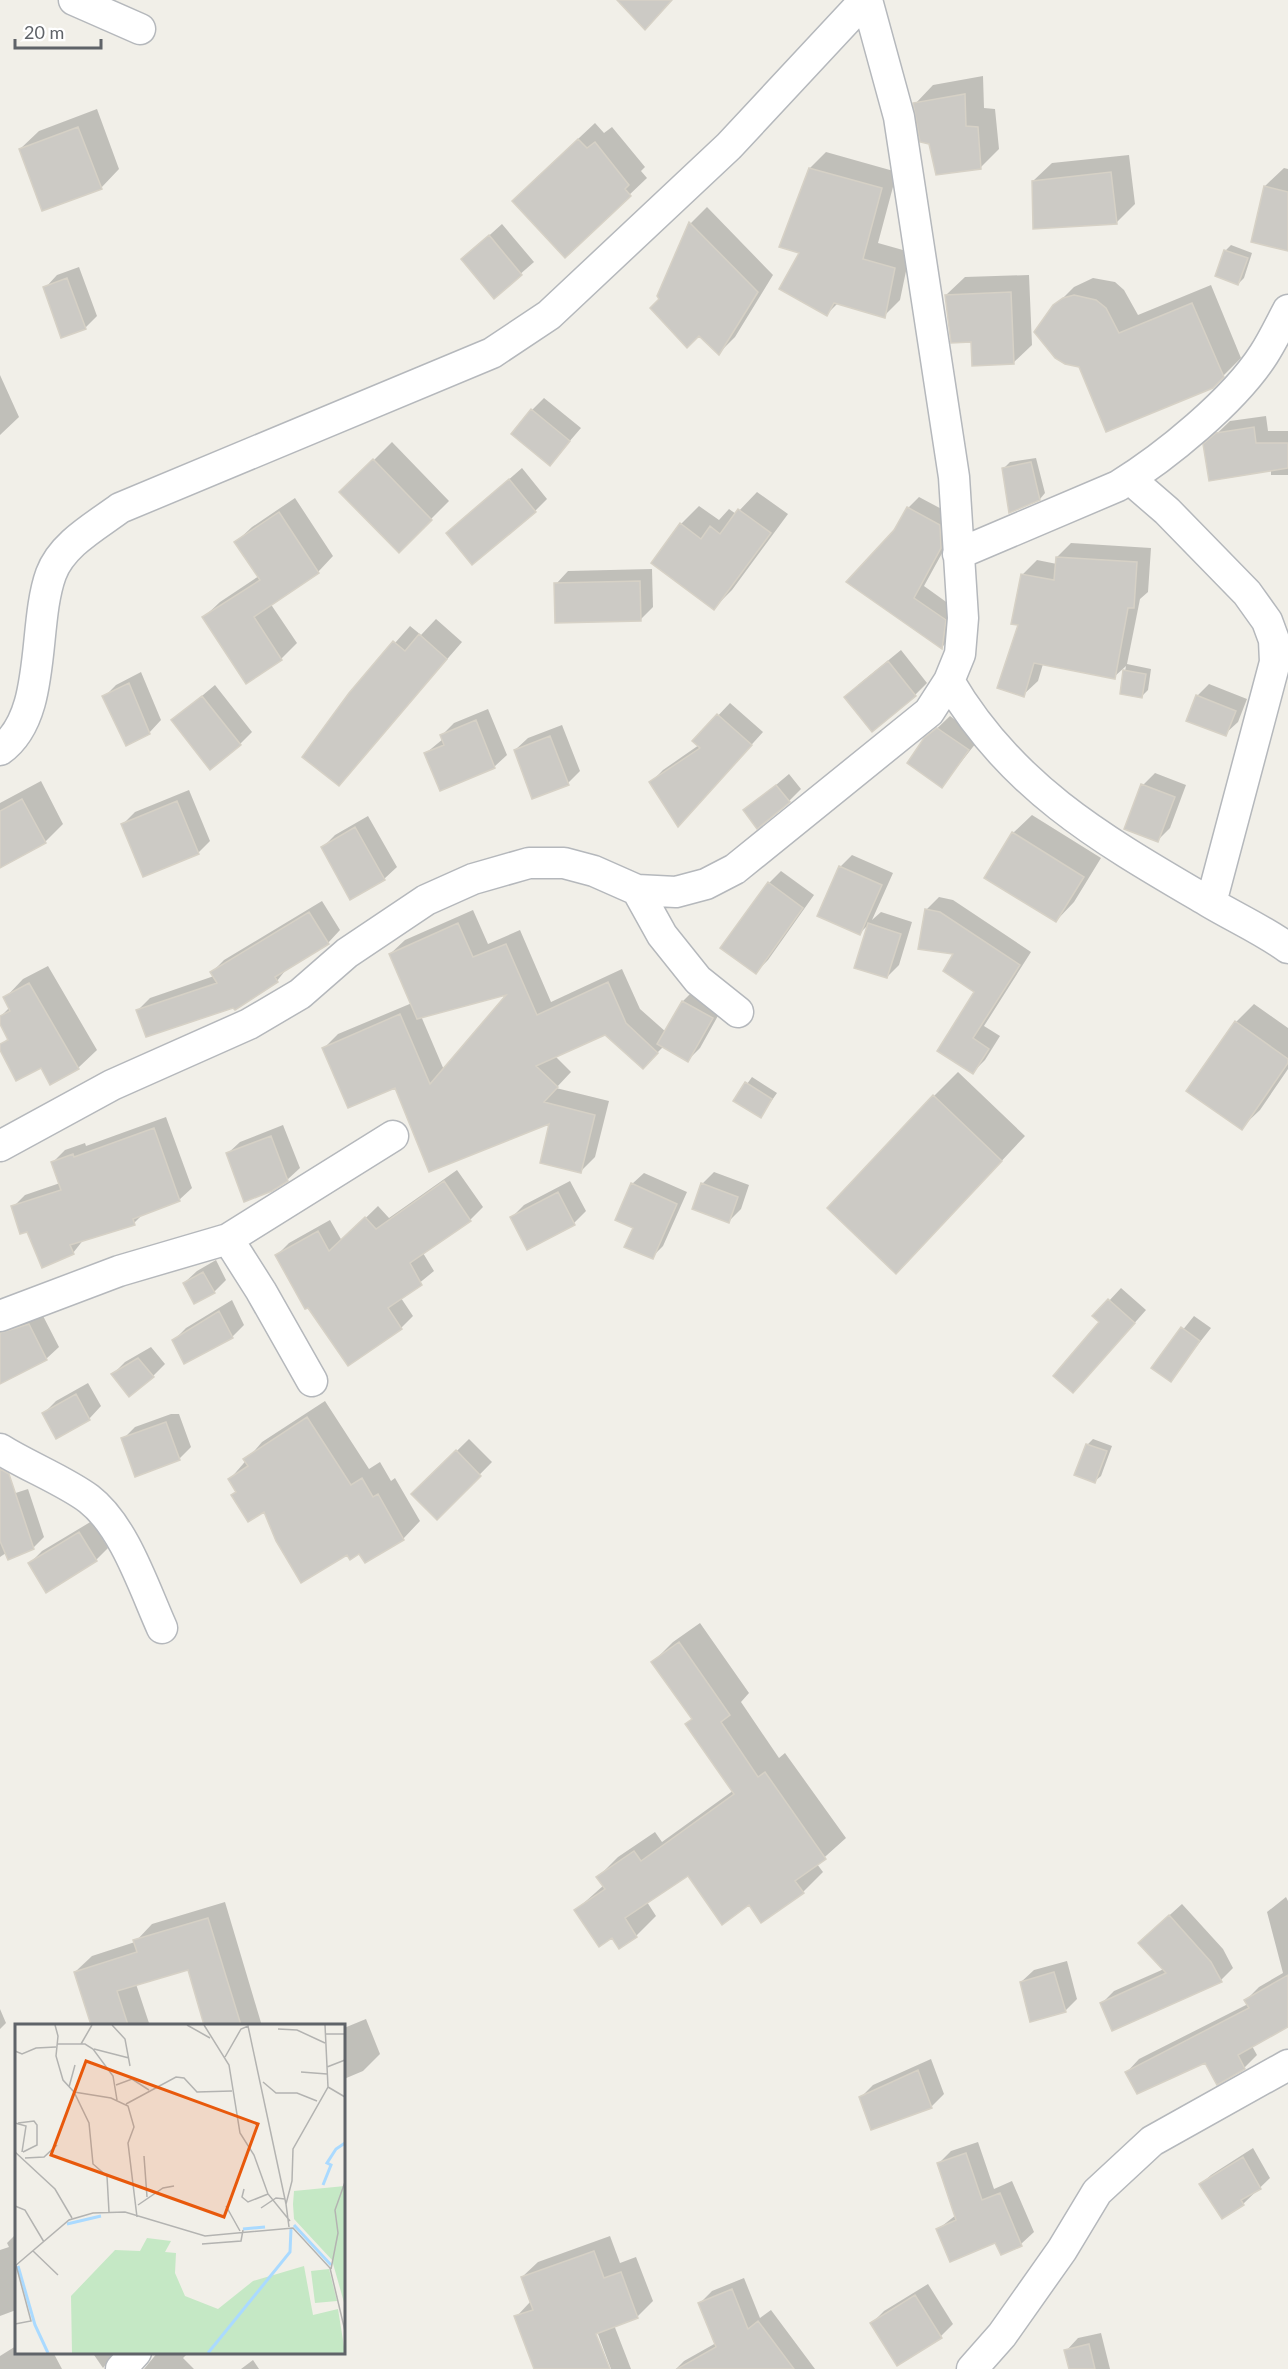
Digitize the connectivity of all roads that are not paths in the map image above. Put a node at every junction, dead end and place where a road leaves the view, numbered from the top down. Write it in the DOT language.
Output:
graph roads {
  1 [pos="74,0"];
  2 [pos="866,0"];
  3 [pos="140,29"];
  4 [pos="1288,310"];
  5 [pos="1130,479"];
  6 [pos="958,554"];
  7 [pos="949,681"];
  8 [pos="0,750"];
  9 [pos="637,890"];
  10 [pos="1211,903"];
  11 [pos="1288,948"];
  12 [pos="738,1012"];
  13 [pos="393,1136"];
  14 [pos="0,1146"];
  15 [pos="228,1239"];
  16 [pos="0,1316"];
  17 [pos="312,1381"];
  18 [pos="0,1449"];
  19 [pos="162,1628"];
  20 [pos="1288,2065"];
  21 [pos="134,2354"];
  22 [pos="121,2369"];
  23 [pos="972,2369"];
  1 -- 3 [label="street"];
  2 -- 6 [label="street"];
  2 -- 8 [label="street"];
  4 -- 5 [label="street"];
  5 -- 6 [label="street"];
  5 -- 10 [label="street"];
  6 -- 7 [label="street"];
  7 -- 9 [label="street"];
  7 -- 10 [label="street"];
  9 -- 12 [label="street"];
  9 -- 14 [label="street"];
  10 -- 11 [label="street"];
  13 -- 15 [label="street"];
  15 -- 16 [label="street"];
  15 -- 17 [label="street"];
  18 -- 19 [label="street"];
  20 -- 23 [label="street"];
  21 -- 22 [label="street"];
}
